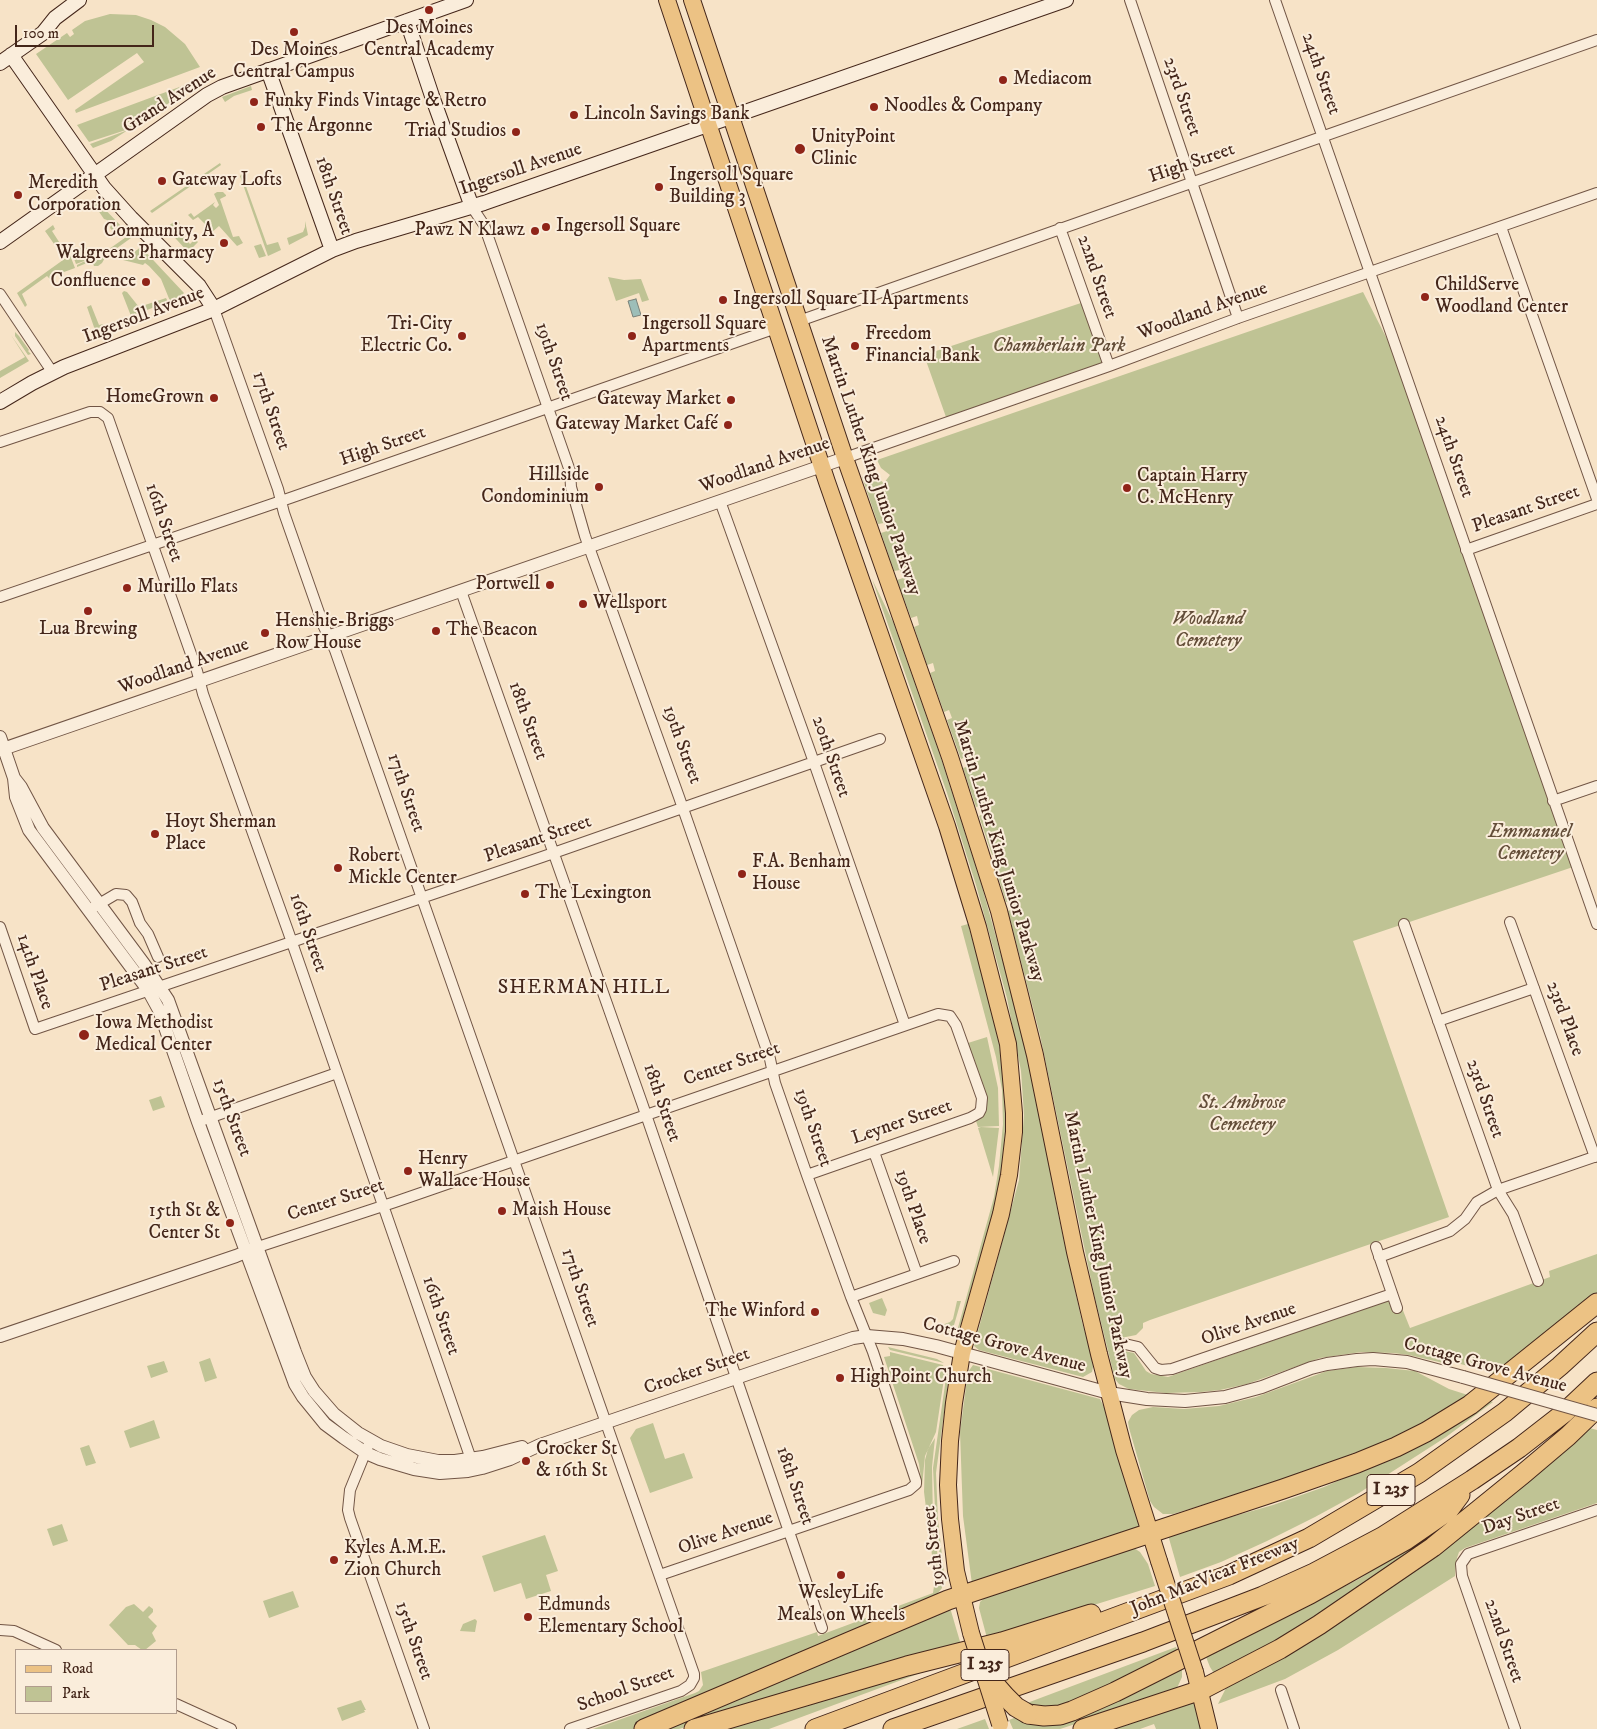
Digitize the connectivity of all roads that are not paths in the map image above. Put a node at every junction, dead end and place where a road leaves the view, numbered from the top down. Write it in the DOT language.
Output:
graph roads {
  1 [pos="79,0"];
  2 [pos="466,0"];
  3 [pos="667,0"];
  4 [pos="692,0"];
  5 [pos="1066,0"];
  6 [pos="1130,0"];
  7 [pos="1275,0"];
  8 [pos="407,20"];
  9 [pos="1597,40"];
  10 [pos="6,59"];
  11 [pos="268,70"];
  12 [pos="730,118"];
  13 [pos="709,126"];
  14 [pos="1323,136"];
  15 [pos="95,174"];
  16 [pos="1192,182"];
  17 [pos="1597,194"];
  18 [pos="472,207"];
  19 [pos="1501,227"];
  20 [pos="1060,228"];
  21 [pos="0,242"];
  22 [pos="332,250"];
  23 [pos="1370,272"];
  24 [pos="0,294"];
  25 [pos="214,309"];
  26 [pos="1238,318"];
  27 [pos="799,321"];
  28 [pos="776,328"];
  29 [pos="1109,366"];
  30 [pos="53,372"];
  31 [pos="0,402"];
  32 [pos="548,408"];
  33 [pos="0,442"];
  34 [pos="845,458"];
  35 [pos="822,466"];
  36 [pos="1597,500"];
  37 [pos="281,501"];
  38 [pos="720,501"];
  39 [pos="1597,504"];
  40 [pos="152,545"];
  41 [pos="589,547"];
  42 [pos="1466,550"];
  43 [pos="461,591"];
  44 [pos="0,596"];
  45 [pos="328,637"];
  46 [pos="200,681"];
  47 [pos="880,739"];
  48 [pos="1,745"];
  49 [pos="814,763"];
  50 [pos="1597,786"];
  51 [pos="1553,801"];
  52 [pos="683,809"];
  53 [pos="554,853"];
  54 [pos="422,898"];
  55 [pos="94,907"];
  56 [pos="1510,922"];
  57 [pos="1404,924"];
  58 [pos="1597,924"];
  59 [pos="0,927"];
  60 [pos="291,942"];
  61 [pos="158,957"];
  62 [pos="1534,988"];
  63 [pos="154,989"];
  64 [pos="1438,1021"];
  65 [pos="905,1025"];
  66 [pos="35,1029"];
  67 [pos="772,1071"];
  68 [pos="337,1073"];
  69 [pos="979,1113"];
  70 [pos="646,1114"];
  71 [pos="211,1117"];
  72 [pos="198,1122"];
  73 [pos="874,1152"];
  74 [pos="1596,1157"];
  75 [pos="514,1160"];
  76 [pos="807,1175"];
  77 [pos="1498,1190"];
  78 [pos="383,1206"];
  79 [pos="252,1249"];
  80 [pos="954,1261"];
  81 [pos="917,1274"];
  82 [pos="1538,1281"];
  83 [pos="1392,1294"];
  84 [pos="851,1298"];
  85 [pos="1597,1304"];
  86 [pos="1397,1308"];
  87 [pos="1597,1332"];
  88 [pos="0,1336"];
  89 [pos="866,1336"];
  90 [pos="1125,1344"];
  91 [pos="962,1353"];
  92 [pos="737,1378"];
  93 [pos="1597,1382"];
  94 [pos="1109,1393"];
  95 [pos="1597,1408"];
  96 [pos="1597,1415"];
  97 [pos="606,1423"];
  98 [pos="368,1447"];
  99 [pos="472,1465"];
  100 [pos="1472,1480"];
  101 [pos="916,1484"];
  102 [pos="1597,1510"];
  103 [pos="789,1531"];
  104 [pos="1150,1533"];
  105 [pos="1461,1564"];
  106 [pos="660,1575"];
  107 [pos="961,1596"];
  108 [pos="1156,1602"];
  109 [pos="822,1628"];
  110 [pos="0,1630"];
  111 [pos="1143,1642"];
  112 [pos="54,1649"];
  113 [pos="976,1654"];
  114 [pos="1198,1681"];
  115 [pos="693,1682"];
  116 [pos="1281,1690"];
  117 [pos="178,1705"];
  118 [pos="1001,1726"];
  119 [pos="232,1729"];
  120 [pos="424,1729"];
  121 [pos="570,1729"];
  122 [pos="644,1729"];
  123 [pos="694,1729"];
  124 [pos="815,1729"];
  125 [pos="893,1729"];
  126 [pos="930,1729"];
  127 [pos="1083,1729"];
  128 [pos="1209,1729"];
  129 [pos="1294,1729"];
  130 [pos="1515,1729"];
  1 -- 10 [label="main road"];
  2 -- 8 [label="main road, Grand Avenue"];
  3 -- 13 [label="main road"];
  4 -- 12 [label="main road, Martin Luther King Junior Parkway"];
  5 -- 12 [label="main road, Ingersoll Avenue"];
  6 -- 16 [label="street, 23rd Street"];
  7 -- 14 [label="street, 24th Street"];
  8 -- 11 [label="main road, Grand Avenue"];
  8 -- 18 [label="main road, 19th Street"];
  9 -- 14 [label="street, High Street"];
  10 -- 15 [label="main road, 17th Street"];
  11 -- 15 [label="main road, Grand Avenue"];
  11 -- 22 [label="main road, 18th Street"];
  12 -- 13 [label="main road, Ingersoll Avenue"];
  12 -- 27 [label="main road, Martin Luther King Junior Parkway"];
  13 -- 18 [label="main road, Ingersoll Avenue"];
  13 -- 28 [label="main road"];
  14 -- 16 [label="street, High Street"];
  14 -- 23 [label="street, 24th Street"];
  15 -- 21 [label="main road, Grand Avenue"];
  15 -- 25 [label="main road, 17th Street"];
  16 -- 20 [label="street, High Street"];
  16 -- 26 [label="street, 23rd Street"];
  17 -- 19 [label="street, Woodland Avenue"];
  18 -- 22 [label="main road, Ingersoll Avenue"];
  18 -- 32 [label="street, 19th Street"];
  19 -- 23 [label="street, Woodland Avenue"];
  19 -- 36 [label="street"];
  20 -- 27 [label="street, High Street"];
  20 -- 29 [label="street, 22nd Street"];
  22 -- 25 [label="main road, Ingersoll Avenue"];
  23 -- 26 [label="street, Woodland Avenue"];
  23 -- 42 [label="street, 24th Street"];
  24 -- 30 [label="street"];
  25 -- 30 [label="main road, Ingersoll Avenue"];
  25 -- 37 [label="street, 17th Street"];
  26 -- 29 [label="street, Woodland Avenue"];
  27 -- 34 [label="main road, Martin Luther King Junior Parkway"];
  28 -- 32 [label="street, High Street"];
  28 -- 35 [label="main road"];
  29 -- 34 [label="street, Woodland Avenue"];
  30 -- 31 [label="main road, Ingersoll Avenue"];
  32 -- 37 [label="street, High Street"];
  32 -- 41 [label="street, 19th Street"];
  33 -- 40 [label="street, 16th Street"];
  34 -- 35 [label="street, Woodland Avenue"];
  34 -- 94 [label="main road, Martin Luther King Junior Parkway"];
  35 -- 38 [label="street, Woodland Avenue"];
  35 -- 91 [label="main road"];
  37 -- 40 [label="street, High Street"];
  37 -- 45 [label="street, 17th Street"];
  38 -- 41 [label="street, Woodland Avenue"];
  38 -- 49 [label="street, 20th Street"];
  39 -- 42 [label="street, Pleasant Street"];
  40 -- 44 [label="street, High Street"];
  40 -- 46 [label="street, 16th Street"];
  41 -- 43 [label="street, Woodland Avenue"];
  41 -- 52 [label="street, 19th Street"];
  42 -- 51 [label="street, 24th Street"];
  43 -- 45 [label="street, Woodland Avenue"];
  43 -- 53 [label="street, 18th Street"];
  45 -- 46 [label="street, Woodland Avenue"];
  45 -- 54 [label="street, 17th Street"];
  46 -- 48 [label="street, Woodland Avenue"];
  46 -- 60 [label="street, 16th Street"];
  47 -- 49 [label="street, Pleasant Street"];
  48 -- 55 [label="street, 15th Street"];
  49 -- 52 [label="street, Pleasant Street"];
  49 -- 65 [label="street, 20th Street"];
  50 -- 51 [label="street"];
  51 -- 58 [label="street, 24th Street"];
  52 -- 53 [label="street, Pleasant Street"];
  52 -- 67 [label="street, 19th Street"];
  53 -- 54 [label="street, Pleasant Street"];
  53 -- 70 [label="street, 18th Street"];
  54 -- 60 [label="street, Pleasant Street"];
  54 -- 75 [label="street, 17th Street"];
  55 -- 61 [label="street"];
  55 -- 63 [label="street, 15th Street"];
  56 -- 62 [label="street, 23rd Place"];
  57 -- 64 [label="street, 23rd Street"];
  59 -- 66 [label="street, 14th Place"];
  60 -- 63 [label="street, Pleasant Street"];
  60 -- 68 [label="street, 16th Street"];
  62 -- 64 [label="street"];
  62 -- 74 [label="street, 23rd Place"];
  63 -- 66 [label="street, Pleasant Street"];
  63 -- 71 [label="street, 15th Street"];
  63 -- 72 [label="street, 15th Street"];
  64 -- 77 [label="street, 23rd Street"];
  65 -- 67 [label="street, Center Street"];
  65 -- 69 [label="street, Center Street"];
  67 -- 70 [label="street, Center Street"];
  67 -- 76 [label="street, 19th Street"];
  68 -- 71 [label="street"];
  68 -- 78 [label="street, 16th Street"];
  69 -- 73 [label="street, Leyner Street"];
  70 -- 75 [label="street, Center Street"];
  70 -- 92 [label="street, 18th Street"];
  71 -- 72 [label="street"];
  71 -- 79 [label="street, 15th Street"];
  72 -- 79 [label="street, 15th Street"];
  73 -- 76 [label="street, Leyner Street"];
  73 -- 81 [label="street, 19th Place"];
  74 -- 77 [label="street"];
  75 -- 78 [label="street, Center Street"];
  75 -- 97 [label="street, 17th Street"];
  76 -- 84 [label="street, 19th Street"];
  77 -- 82 [label="street, 23rd Street"];
  77 -- 83 [label="street"];
  78 -- 79 [label="street, Center Street"];
  78 -- 99 [label="street, 16th Street"];
  79 -- 88 [label="street, Center Street"];
  79 -- 98 [label="street, 15th Street"];
  80 -- 81 [label="street"];
  81 -- 84 [label="street"];
  83 -- 86 [label="street"];
  83 -- 90 [label="street, Olive Avenue"];
  84 -- 89 [label="street, 19th Street"];
  85 -- 104 [label="highway"];
  87 -- 108 [label="highway, John MacVicar Freeway / I 235"];
  89 -- 91 [label="street, Cottage Grove Avenue"];
  89 -- 92 [label="street, Crocker Street"];
  89 -- 101 [label="street, 19th Street"];
  91 -- 94 [label="street, Cottage Grove Avenue"];
  91 -- 107 [label="main road, 19th Street"];
  92 -- 97 [label="street, Crocker Street"];
  92 -- 103 [label="street, 18th Street"];
  93 -- 100 [label="highway, John MacVicar Freeway / I 235"];
  94 -- 96 [label="street, Cottage Grove Avenue, bridge"];
  94 -- 104 [label="main road, Martin Luther King Junior Parkway"];
  95 -- 114 [label="highway"];
  97 -- 99 [label="street, Crocker Street"];
  97 -- 106 [label="street, 17th Street"];
  98 -- 99 [label="street, Crocker Street"];
  98 -- 120 [label="street, 15th Street"];
  100 -- 111 [label="highway, John MacVicar Freeway / I 235"];
  100 -- 113 [label="highway, bridge"];
  101 -- 103 [label="street, Olive Avenue"];
  102 -- 105 [label="street, Day Street"];
  103 -- 106 [label="street, Olive Avenue"];
  103 -- 109 [label="street, 18th Street"];
  104 -- 107 [label="highway"];
  104 -- 114 [label="main road, Martin Luther King Junior Parkway, bridge"];
  105 -- 130 [label="street, 22nd Street"];
  106 -- 115 [label="street, 17th Street"];
  107 -- 113 [label="main road, 19th Street, bridge"];
  107 -- 122 [label="highway"];
  108 -- 123 [label="highway"];
  108 -- 124 [label="highway, John MacVicar Freeway / I 235"];
  110 -- 112 [label="street"];
  111 -- 125 [label="highway, John MacVicar Freeway / I 235"];
  111 -- 126 [label="highway"];
  113 -- 118 [label="main road, 19th Street, bridge"];
  114 -- 127 [label="highway"];
  114 -- 128 [label="main road, Martin Luther King Junior Parkway"];
  115 -- 121 [label="street, School Street"];
  116 -- 129 [label="street"];
  117 -- 119 [label="street"];
}
